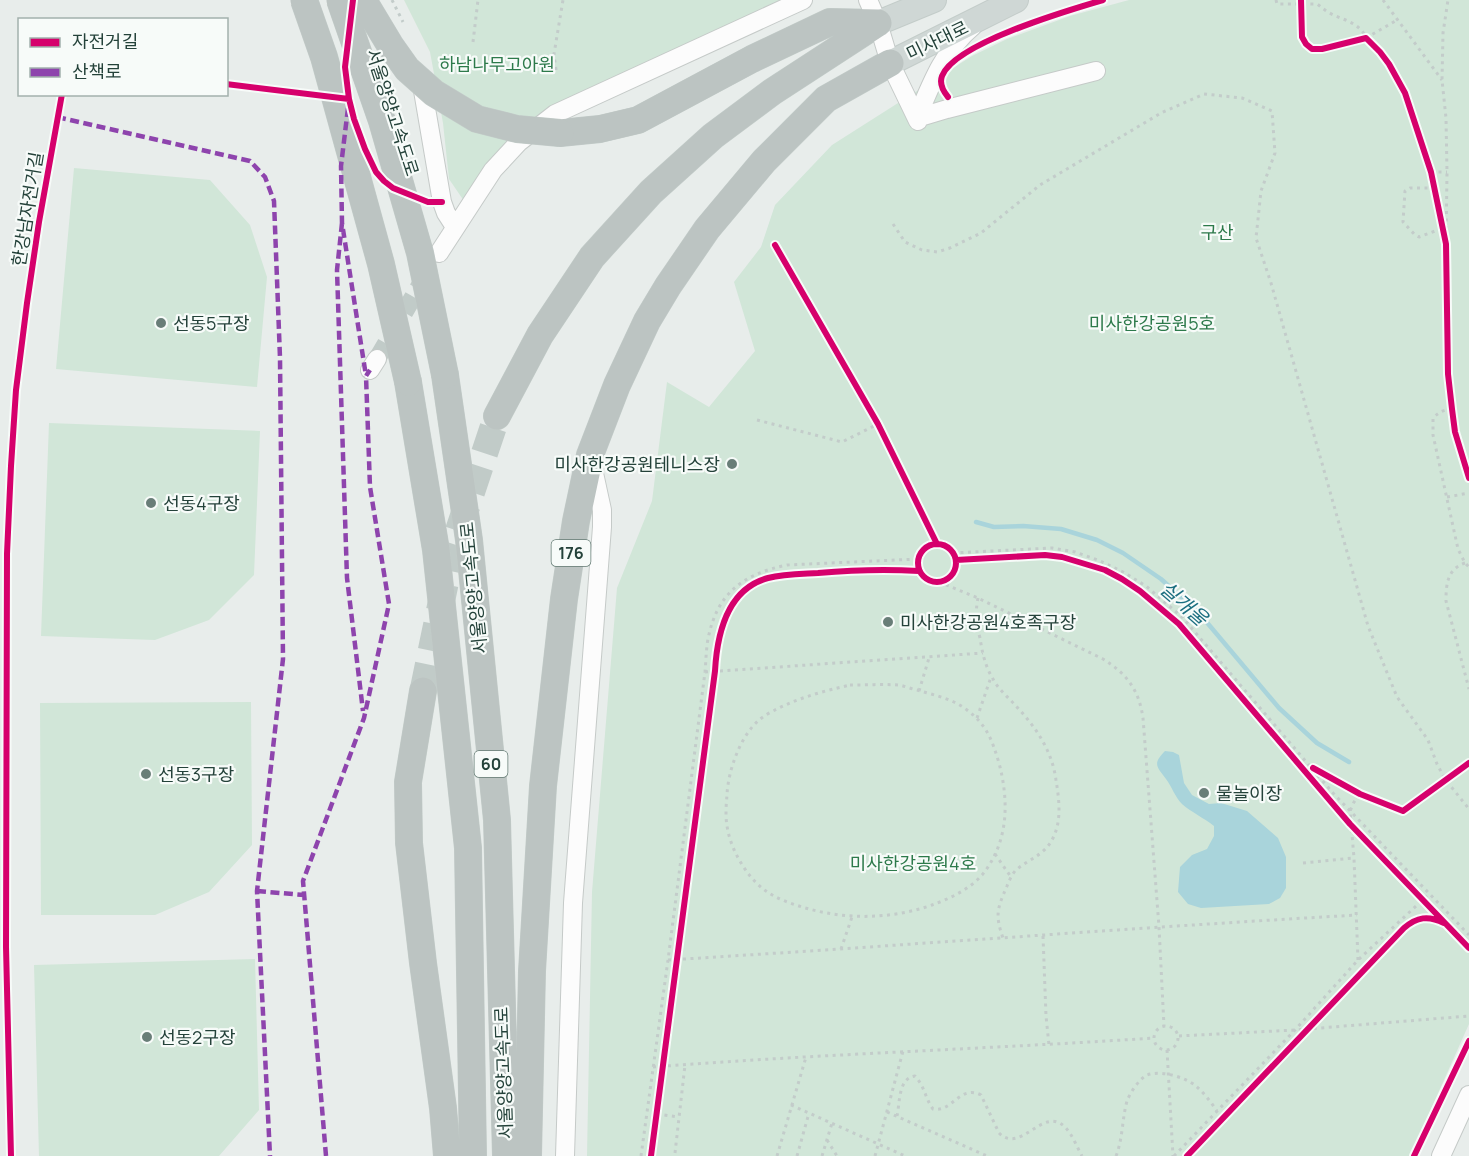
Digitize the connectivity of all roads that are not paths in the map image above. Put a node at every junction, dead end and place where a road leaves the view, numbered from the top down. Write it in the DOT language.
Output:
graph roads {
  1 [pos="304,0"];
  2 [pos="340,0"];
  3 [pos="363,0"];
  4 [pos="803,0"];
  5 [pos="934,0"];
  6 [pos="1016,0"];
  7 [pos="873,11"];
  8 [pos="983,16"];
  9 [pos="418,63"];
  10 [pos="890,63"];
  11 [pos="1096,71"];
  12 [pos="917,119"];
  13 [pos="455,227"];
  14 [pos="439,253"];
  15 [pos="497,416"];
  16 [pos="590,455"];
  17 [pos="423,691"];
  18 [pos="1469,1095"];
  19 [pos="447,1156"];
  20 [pos="473,1156"];
  21 [pos="506,1156"];
  22 [pos="528,1156"];
  23 [pos="565,1156"];
  24 [pos="1441,1156"];
  1 -- 20 [label="highway, 서울양양고속도로 / 60, bridge"];
  2 -- 21 [label="highway, 서울양양고속도로 / 60, bridge"];
  3 -- 7 [label="highway, bridge"];
  4 -- 13 [label="street"];
  5 -- 7 [label="main road, 미사대로"];
  6 -- 8 [label="main road, 미사대로 / 176"];
  7 -- 10 [label="street"];
  7 -- 15 [label="highway"];
  8 -- 10 [label="main road, 미사대로 / 176"];
  8 -- 12 [label="street"];
  9 -- 13 [label="street"];
  10 -- 12 [label="street"];
  10 -- 16 [label="highway, 176"];
  11 -- 12 [label="street"];
  13 -- 14 [label="street"];
  16 -- 22 [label="highway, 176"];
  16 -- 23 [label="street"];
  17 -- 19 [label="highway"];
  18 -- 24 [label="street"];
}
